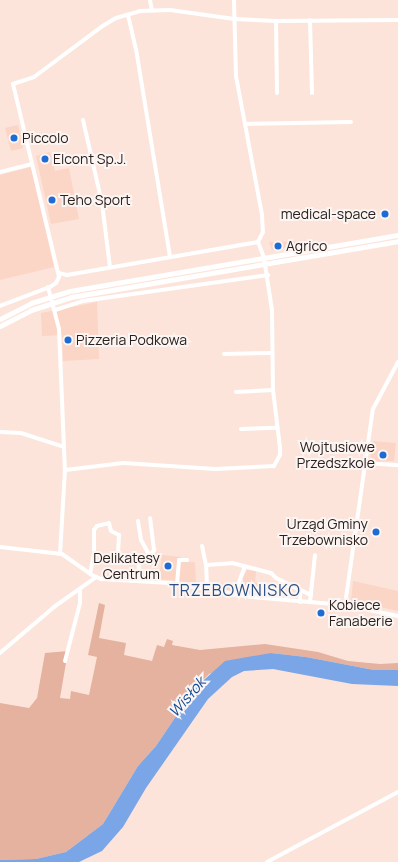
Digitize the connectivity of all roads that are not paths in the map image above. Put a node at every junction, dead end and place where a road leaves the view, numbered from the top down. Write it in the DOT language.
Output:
graph roads {
  1 [pos="150,0"];
  2 [pos="234,0"];
  3 [pos="152,10"];
  4 [pos="128,15"];
  5 [pos="234,19"];
  6 [pos="310,20"];
  7 [pos="398,20"];
  8 [pos="276,21"];
  9 [pos="277,93"];
  10 [pos="312,93"];
  11 [pos="83,120"];
  12 [pos="352,122"];
  13 [pos="246,124"];
  14 [pos="32,164"];
  15 [pos="0,172"];
  16 [pos="398,235"];
  17 [pos="398,241"];
  18 [pos="258,242"];
  19 [pos="170,256"];
  20 [pos="264,258"];
  21 [pos="266,265"];
  22 [pos="110,267"];
  23 [pos="59,273"];
  24 [pos="268,275"];
  25 [pos="48,288"];
  26 [pos="0,306"];
  27 [pos="55,310"];
  28 [pos="0,319"];
  29 [pos="0,326"];
  30 [pos="272,353"];
  31 [pos="224,354"];
  32 [pos="398,362"];
  33 [pos="274,390"];
  34 [pos="236,392"];
  35 [pos="276,428"];
  36 [pos="241,429"];
  37 [pos="0,432"];
  38 [pos="64,447"];
  39 [pos="366,463"];
  40 [pos="398,465"];
  41 [pos="65,470"];
  42 [pos="150,518"];
  43 [pos="138,521"];
  44 [pos="202,546"];
  45 [pos="0,547"];
  46 [pos="60,554"];
  47 [pos="118,555"];
  48 [pos="150,556"];
  49 [pos="315,556"];
  50 [pos="187,560"];
  51 [pos="206,564"];
  52 [pos="245,567"];
  53 [pos="90,574"];
  54 [pos="96,577"];
  55 [pos="138,581"];
  56 [pos="177,584"];
  57 [pos="80,589"];
  58 [pos="207,589"];
  59 [pos="300,591"];
  60 [pos="234,595"];
  61 [pos="311,595"];
  62 [pos="300,602"];
  63 [pos="310,602"];
  64 [pos="345,605"];
  65 [pos="398,616"];
  66 [pos="0,653"];
  67 [pos="65,661"];
  68 [pos="398,792"];
  69 [pos="267,862"];
  1 -- 3 [label="street"];
  2 -- 5 [label="street"];
  3 -- 4 [label="street"];
  3 -- 5 [label="street"];
  4 -- 14 [label="street"];
  4 -- 19 [label="street"];
  5 -- 8 [label="street"];
  5 -- 13 [label="street"];
  6 -- 7 [label="street"];
  6 -- 8 [label="street"];
  6 -- 10 [label="street"];
  8 -- 9 [label="street"];
  11 -- 22 [label="street"];
  12 -- 13 [label="street"];
  13 -- 18 [label="street"];
  14 -- 15 [label="street"];
  14 -- 23 [label="street"];
  16 -- 20 [label="main road"];
  17 -- 21 [label="main road"];
  18 -- 19 [label="street"];
  18 -- 20 [label="street"];
  19 -- 22 [label="street"];
  20 -- 21 [label="street"];
  20 -- 28 [label="main road"];
  21 -- 24 [label="street"];
  21 -- 29 [label="main road"];
  22 -- 23 [label="street"];
  23 -- 25 [label="street"];
  24 -- 27 [label="street"];
  24 -- 30 [label="street"];
  25 -- 26 [label="street"];
  25 -- 27 [label="street"];
  27 -- 38 [label="street"];
  30 -- 31 [label="street"];
  30 -- 33 [label="street"];
  32 -- 39 [label="street"];
  33 -- 34 [label="street"];
  33 -- 35 [label="street"];
  35 -- 36 [label="street"];
  35 -- 41 [label="street"];
  37 -- 38 [label="street"];
  38 -- 41 [label="street"];
  39 -- 40 [label="street"];
  39 -- 64 [label="street"];
  41 -- 46 [label="street"];
  42 -- 48 [label="street"];
  43 -- 48 [label="street"];
  44 -- 51 [label="street"];
  45 -- 46 [label="street"];
  46 -- 53 [label="street"];
  47 -- 53 [label="street"];
  48 -- 55 [label="street"];
  49 -- 61 [label="street"];
  50 -- 56 [label="street"];
  51 -- 52 [label="street"];
  51 -- 58 [label="street"];
  52 -- 59 [label="street"];
  52 -- 60 [label="street"];
  53 -- 54 [label="street"];
  54 -- 55 [label="street"];
  54 -- 57 [label="street"];
  55 -- 56 [label="street"];
  56 -- 58 [label="street"];
  57 -- 66 [label="street"];
  57 -- 67 [label="street"];
  58 -- 60 [label="street"];
  59 -- 61 [label="street"];
  59 -- 62 [label="street"];
  60 -- 62 [label="street"];
  61 -- 63 [label="street"];
  62 -- 63 [label="street"];
  63 -- 64 [label="street"];
  64 -- 65 [label="street"];
  68 -- 69 [label="street"];
}
